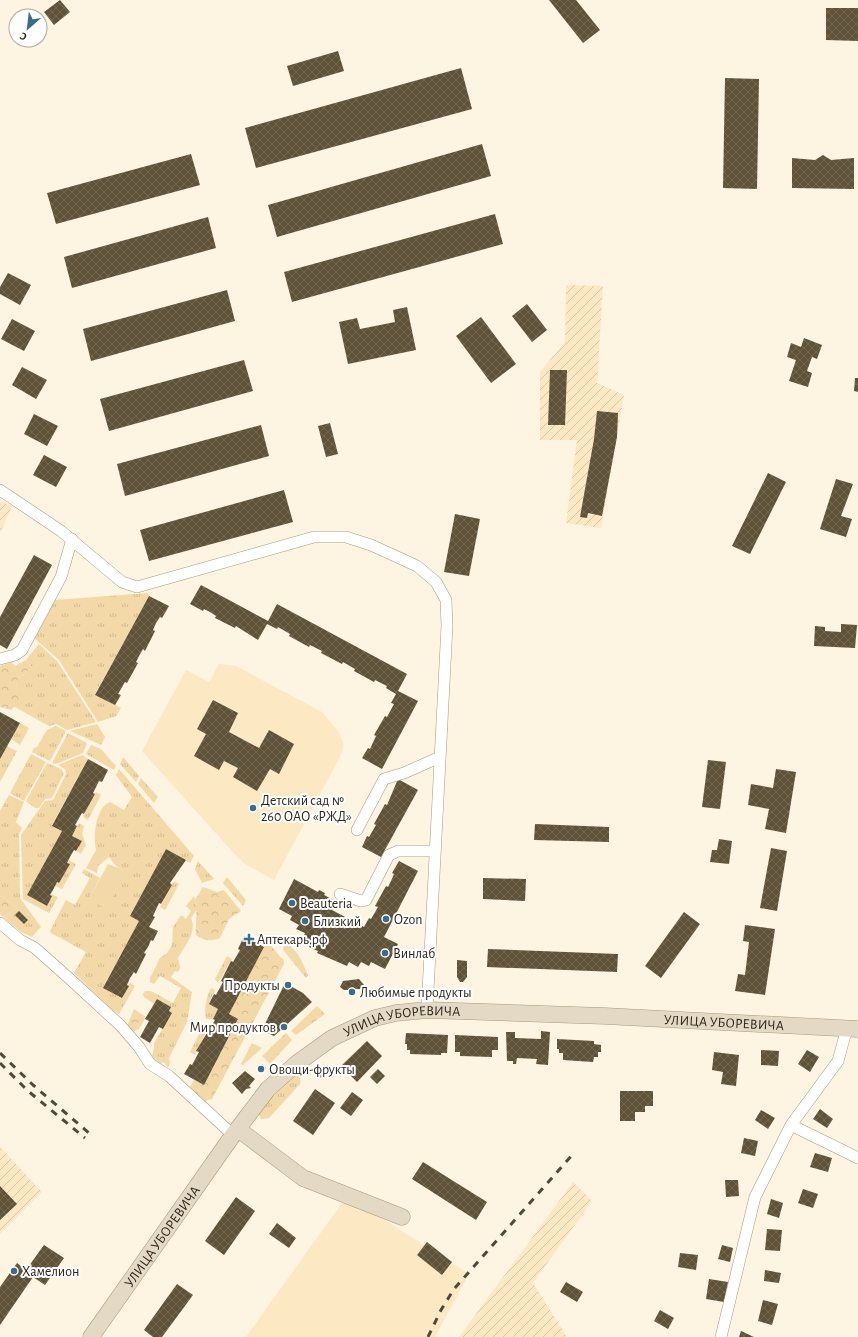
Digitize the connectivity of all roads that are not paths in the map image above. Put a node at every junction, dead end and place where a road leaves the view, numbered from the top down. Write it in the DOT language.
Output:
graph roads {
  1 [pos="0,490"];
  2 [pos="72,539"];
  3 [pos="0,659"];
  4 [pos="440,757"];
  5 [pos="357,830"];
  6 [pos="435,851"];
  7 [pos="340,894"];
  8 [pos="0,923"];
  9 [pos="427,1010"];
  10 [pos="854,1029"];
  11 [pos="791,1124"];
  12 [pos="235,1132"];
  13 [pos="858,1158"];
  14 [pos="402,1217"];
  15 [pos="91,1337"];
  16 [pos="721,1337"];
  1 -- 2 [label="street"];
  2 -- 3 [label="street"];
  2 -- 4 [label="street"];
  4 -- 5 [label="street"];
  4 -- 6 [label="street"];
  6 -- 7 [label="street"];
  6 -- 9 [label="street"];
  8 -- 12 [label="street"];
  9 -- 10 [label="main road, УЛИЦА УБОРЕВИЧА"];
  9 -- 12 [label="main road, УЛИЦА УБОРЕВИЧА"];
  10 -- 11 [label="street"];
  11 -- 13 [label="street"];
  11 -- 16 [label="street"];
  12 -- 14 [label="main road"];
  12 -- 15 [label="main road, УЛИЦА УБОРЕВИЧА"];
}
